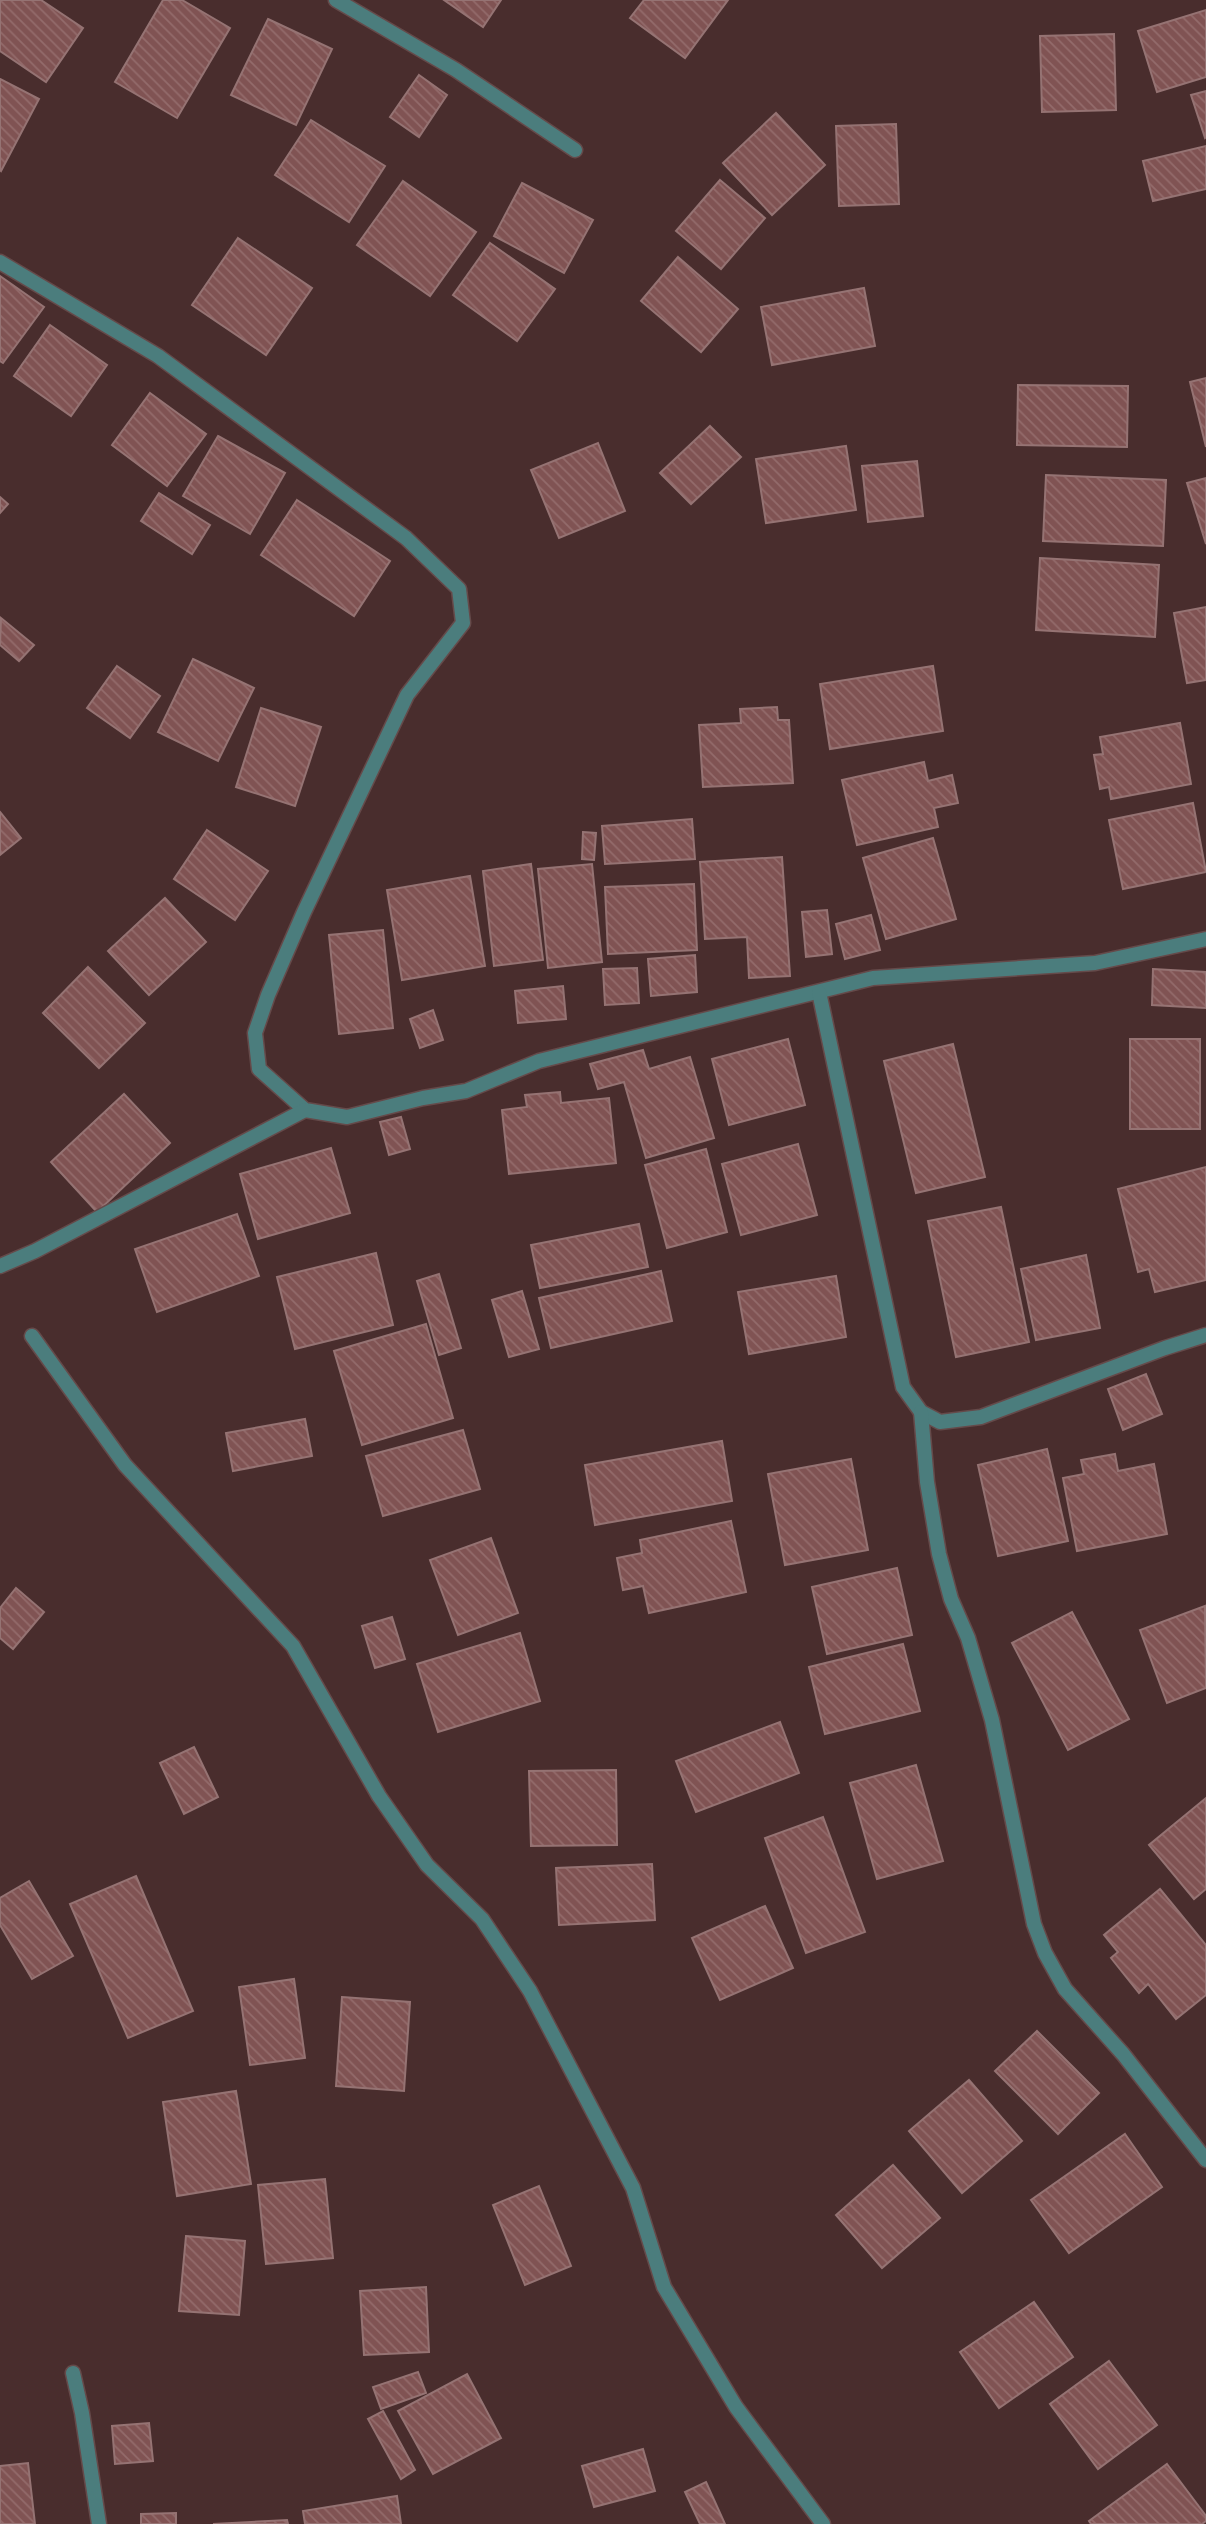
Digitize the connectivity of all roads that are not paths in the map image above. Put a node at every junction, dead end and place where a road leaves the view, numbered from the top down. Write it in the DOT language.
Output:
graph roads {
  1 [pos="336,0"];
  2 [pos="575,150"];
  3 [pos="0,262"];
  4 [pos="1206,939"];
  5 [pos="819,992"];
  6 [pos="305,1110"];
  7 [pos="0,1266"];
  8 [pos="1206,1335"];
  9 [pos="32,1336"];
  10 [pos="921,1412"];
  11 [pos="1206,2160"];
  12 [pos="73,2373"];
  13 [pos="99,2524"];
  14 [pos="823,2524"];
  1 -- 2 [label="street"];
  3 -- 6 [label="street"];
  4 -- 5 [label="street"];
  5 -- 6 [label="street"];
  5 -- 10 [label="street"];
  6 -- 7 [label="street"];
  8 -- 10 [label="street"];
  9 -- 14 [label="street"];
  10 -- 11 [label="street"];
  12 -- 13 [label="street"];
}
